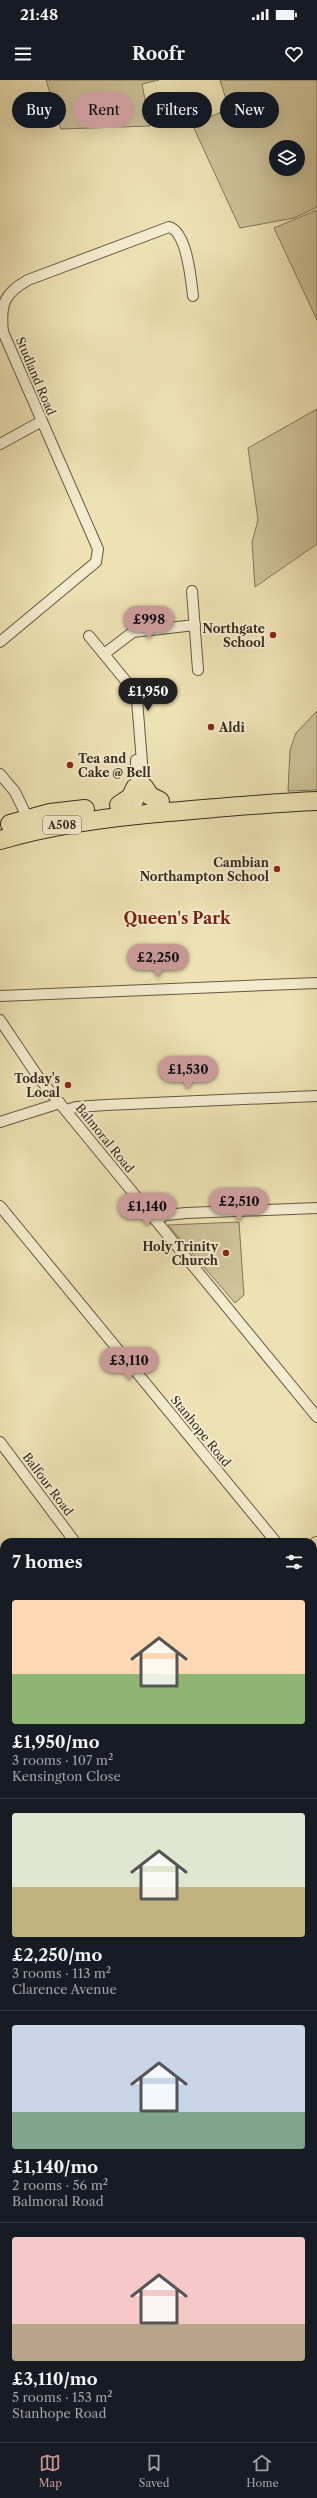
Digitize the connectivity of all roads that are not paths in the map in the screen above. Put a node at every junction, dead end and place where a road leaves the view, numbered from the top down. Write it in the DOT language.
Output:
graph roads {
  1 [pos="193,296"];
  2 [pos="42,422"];
  3 [pos="0,444"];
  4 [pos="192,591"];
  5 [pos="194,625"];
  6 [pos="89,636"];
  7 [pos="0,642"];
  8 [pos="104,654"];
  9 [pos="198,670"];
  10 [pos="153,692"];
  11 [pos="139,697"];
  12 [pos="0,774"];
  13 [pos="139,793"];
  14 [pos="317,801"];
  15 [pos="162,807"];
  16 [pos="122,811"];
  17 [pos="30,824"];
  18 [pos="0,828"];
  19 [pos="0,840"];
  20 [pos="317,983"];
  21 [pos="0,996"];
  22 [pos="0,1020"];
  23 [pos="317,1096"];
  24 [pos="63,1107"];
  25 [pos="0,1122"];
  26 [pos="0,1206"];
  27 [pos="317,1208"];
  28 [pos="155,1220"];
  29 [pos="317,1417"];
  30 [pos="0,1442"];
  31 [pos="72,1538"];
  32 [pos="273,1538"];
  1 -- 2 [label="street, Studland Road"];
  2 -- 3 [label="street"];
  2 -- 7 [label="street, Studland Road"];
  4 -- 5 [label="street"];
  5 -- 8 [label="street"];
  5 -- 9 [label="street"];
  6 -- 8 [label="street"];
  8 -- 11 [label="street"];
  10 -- 11 [label="street"];
  11 -- 13 [label="street"];
  12 -- 17 [label="street"];
  13 -- 15 [label="highway"];
  13 -- 16 [label="highway"];
  14 -- 15 [label="highway, A508"];
  15 -- 16 [label="highway, A508"];
  16 -- 17 [label="highway, A508"];
  16 -- 17 [label="highway, A508"];
  17 -- 18 [label="highway, A508"];
  17 -- 19 [label="highway, A508"];
  20 -- 21 [label="street"];
  22 -- 24 [label="street, Balmoral Road"];
  23 -- 24 [label="street"];
  24 -- 25 [label="street"];
  24 -- 28 [label="street, Balmoral Road"];
  26 -- 32 [label="street, Stanhope Road"];
  27 -- 28 [label="street"];
  28 -- 29 [label="street, Balmoral Road"];
  30 -- 31 [label="street, Balfour Road"];
}
